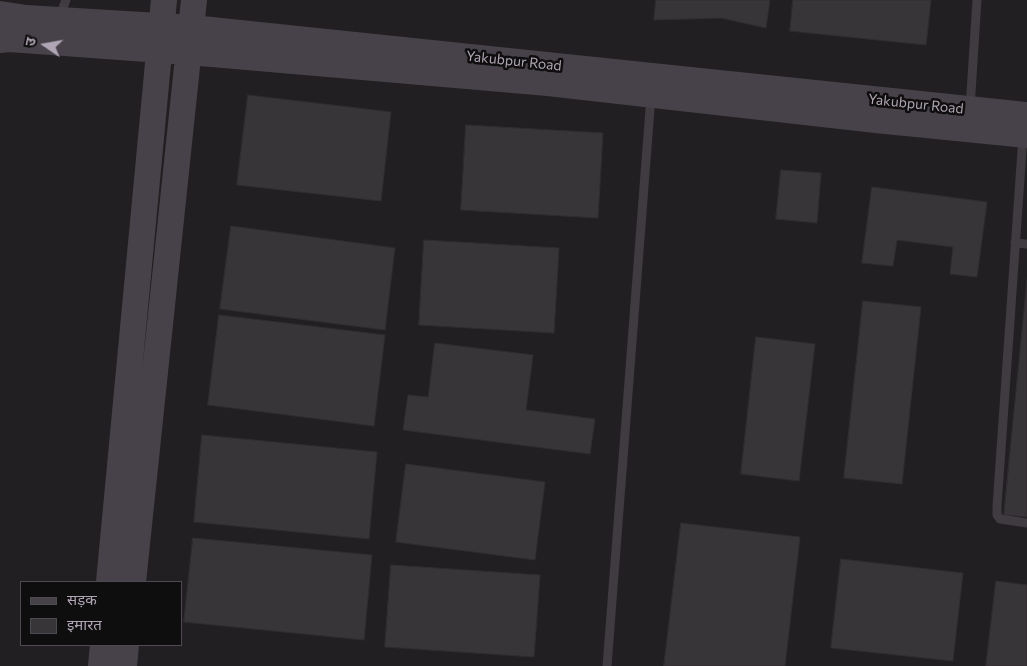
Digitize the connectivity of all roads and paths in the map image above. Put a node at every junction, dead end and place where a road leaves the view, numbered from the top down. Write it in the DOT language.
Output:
graph roads {
  1 [pos="164,0"];
  2 [pos="194,0"];
  3 [pos="977,0"];
  4 [pos="63,10"];
  5 [pos="0,14"];
  6 [pos="160,38"];
  7 [pos="0,40"];
  8 [pos="191,40"];
  9 [pos="652,85"];
  10 [pos="970,110"];
  11 [pos="1026,128"];
  12 [pos="1015,244"];
  13 [pos="1027,244"];
  14 [pos="1027,523"];
  15 [pos="109,581"];
  16 [pos="133,581"];
  17 [pos="103,646"];
  18 [pos="126,646"];
  19 [pos="101,666"];
  20 [pos="124,666"];
  21 [pos="607,666"];
  1 -- 6 [label="street"];
  2 -- 8 [label="street"];
  3 -- 10 [label="lane"];
  4 -- 5 [label="street, Yakubpur Road"];
  4 -- 6 [label="street, Yakubpur Road"];
  6 -- 7 [label="street, Yakubpur Road"];
  6 -- 8 [label="street, Yakubpur Road"];
  6 -- 15 [label="street"];
  8 -- 9 [label="street, Yakubpur Road"];
  8 -- 16 [label="street"];
  9 -- 10 [label="street, Yakubpur Road"];
  9 -- 11 [label="street, Yakubpur Road"];
  9 -- 21 [label="lane"];
  10 -- 11 [label="street, Yakubpur Road"];
  11 -- 12 [label="lane"];
  12 -- 13 [label="lane"];
  12 -- 14 [label="lane"];
  17 -- 19 [label="street"];
  18 -- 20 [label="street"];
}
